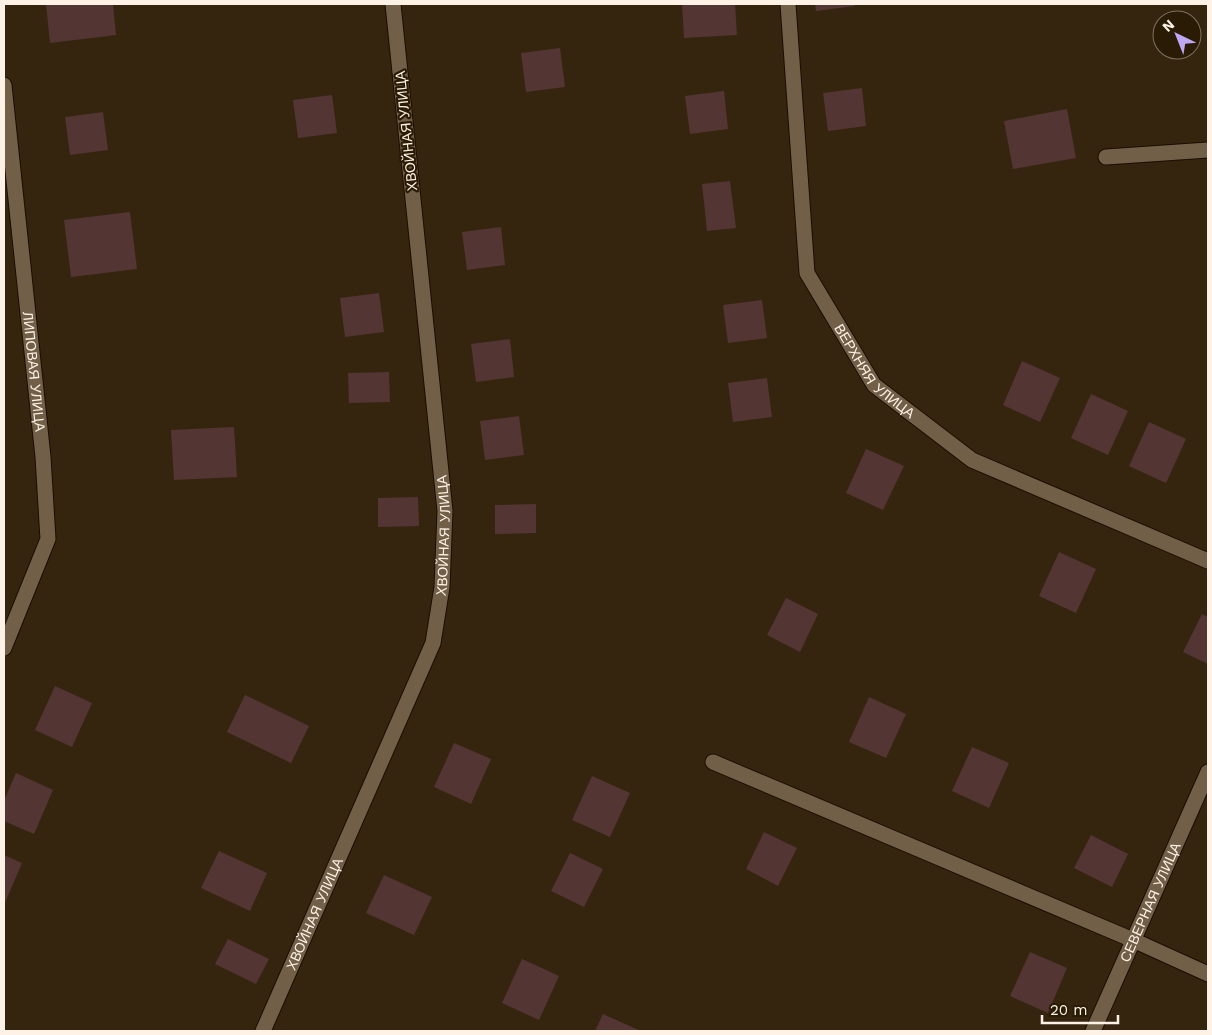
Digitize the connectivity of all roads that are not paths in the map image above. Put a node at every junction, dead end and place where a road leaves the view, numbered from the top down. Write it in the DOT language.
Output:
graph roads {
  1 [pos="393,4"];
  2 [pos="788,4"];
  3 [pos="4,85"];
  4 [pos="1208,150"];
  5 [pos="1106,157"];
  6 [pos="1208,561"];
  7 [pos="4,648"];
  8 [pos="713,762"];
  9 [pos="1208,772"];
  10 [pos="1133,940"];
  11 [pos="1208,974"];
  12 [pos="263,1031"];
  13 [pos="1093,1031"];
  1 -- 12 [label="street, ХВОЙНАЯ УЛИЦА"];
  2 -- 6 [label="street, ВЕРХНЯЯ УЛИЦА"];
  3 -- 7 [label="street, ЛИПОВАЯ УЛИЦА"];
  4 -- 5 [label="street"];
  8 -- 10 [label="street"];
  9 -- 10 [label="street, СЕВЕРНАЯ УЛИЦА"];
  10 -- 11 [label="street"];
  10 -- 13 [label="street, СЕВЕРНАЯ УЛИЦА"];
}
